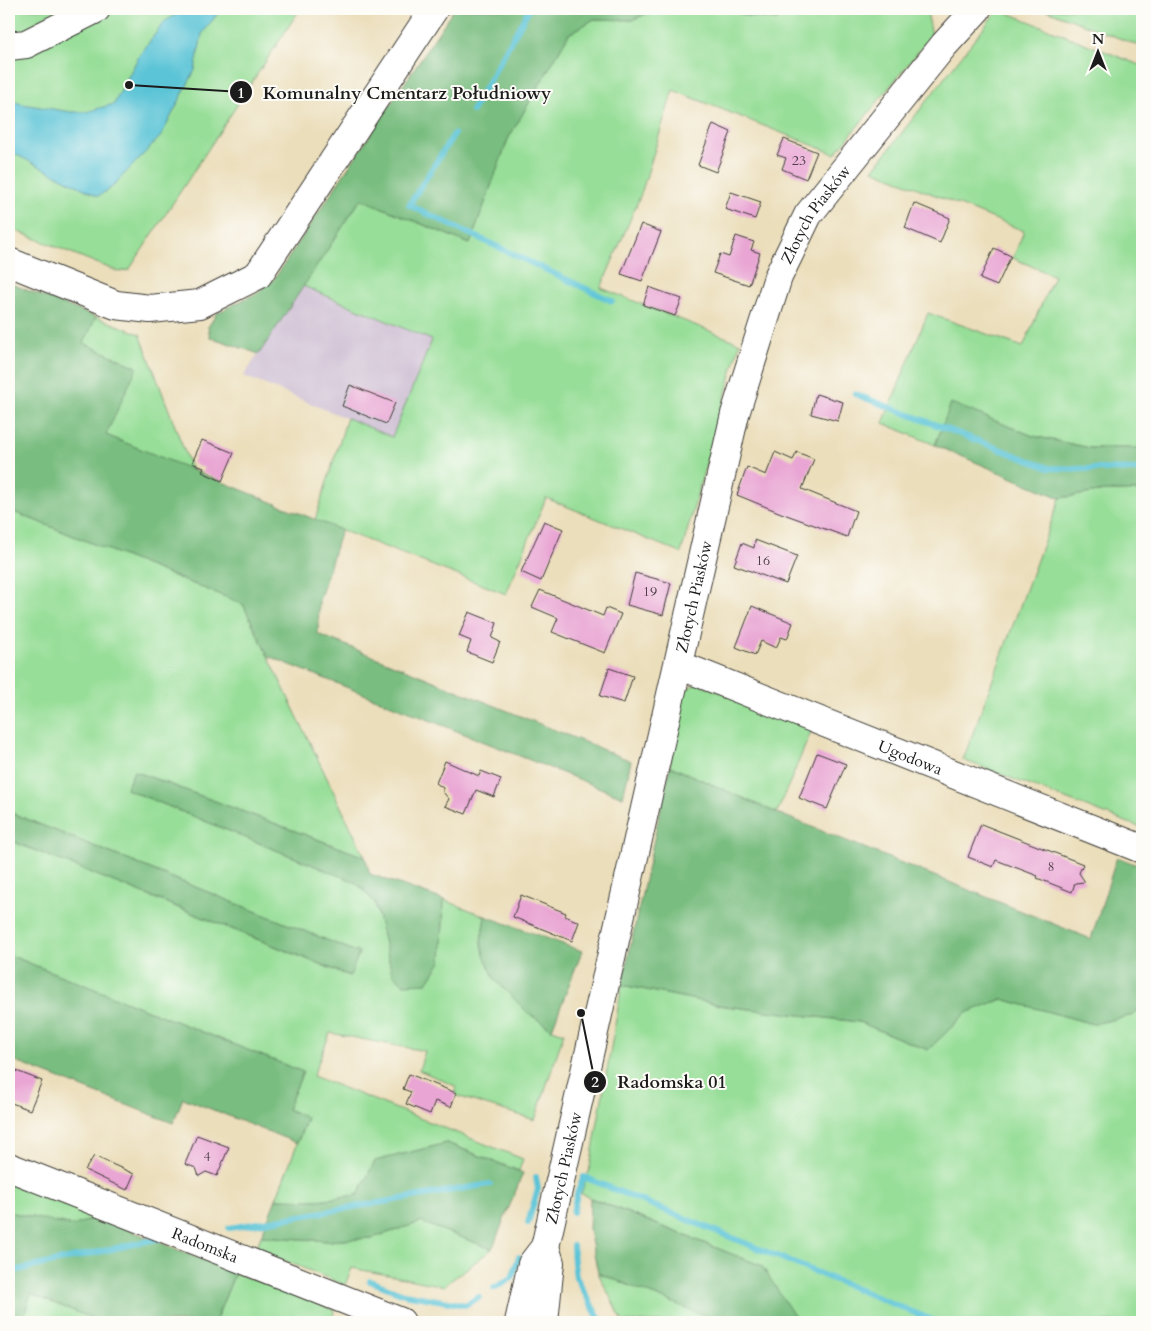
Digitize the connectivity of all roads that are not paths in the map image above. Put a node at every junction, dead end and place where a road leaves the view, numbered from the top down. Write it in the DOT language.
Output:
graph roads {
  1 [pos="96,9"];
  2 [pos="434,9"];
  3 [pos="976,9"];
  4 [pos="9,46"];
  5 [pos="9,262"];
  6 [pos="679,665"];
  7 [pos="1142,849"];
  8 [pos="9,1167"];
  9 [pos="545,1247"];
  10 [pos="401,1322"];
  11 [pos="519,1322"];
  12 [pos="544,1322"];
  1 -- 4 [label="street"];
  2 -- 5 [label="street"];
  3 -- 6 [label="street, Złotych Piasków"];
  6 -- 7 [label="street, Ugodowa"];
  6 -- 9 [label="street, Złotych Piasków"];
  8 -- 10 [label="street, Radomska"];
  9 -- 11 [label="street, Złotych Piasków"];
  9 -- 12 [label="street, Złotych Piasków"];
}
